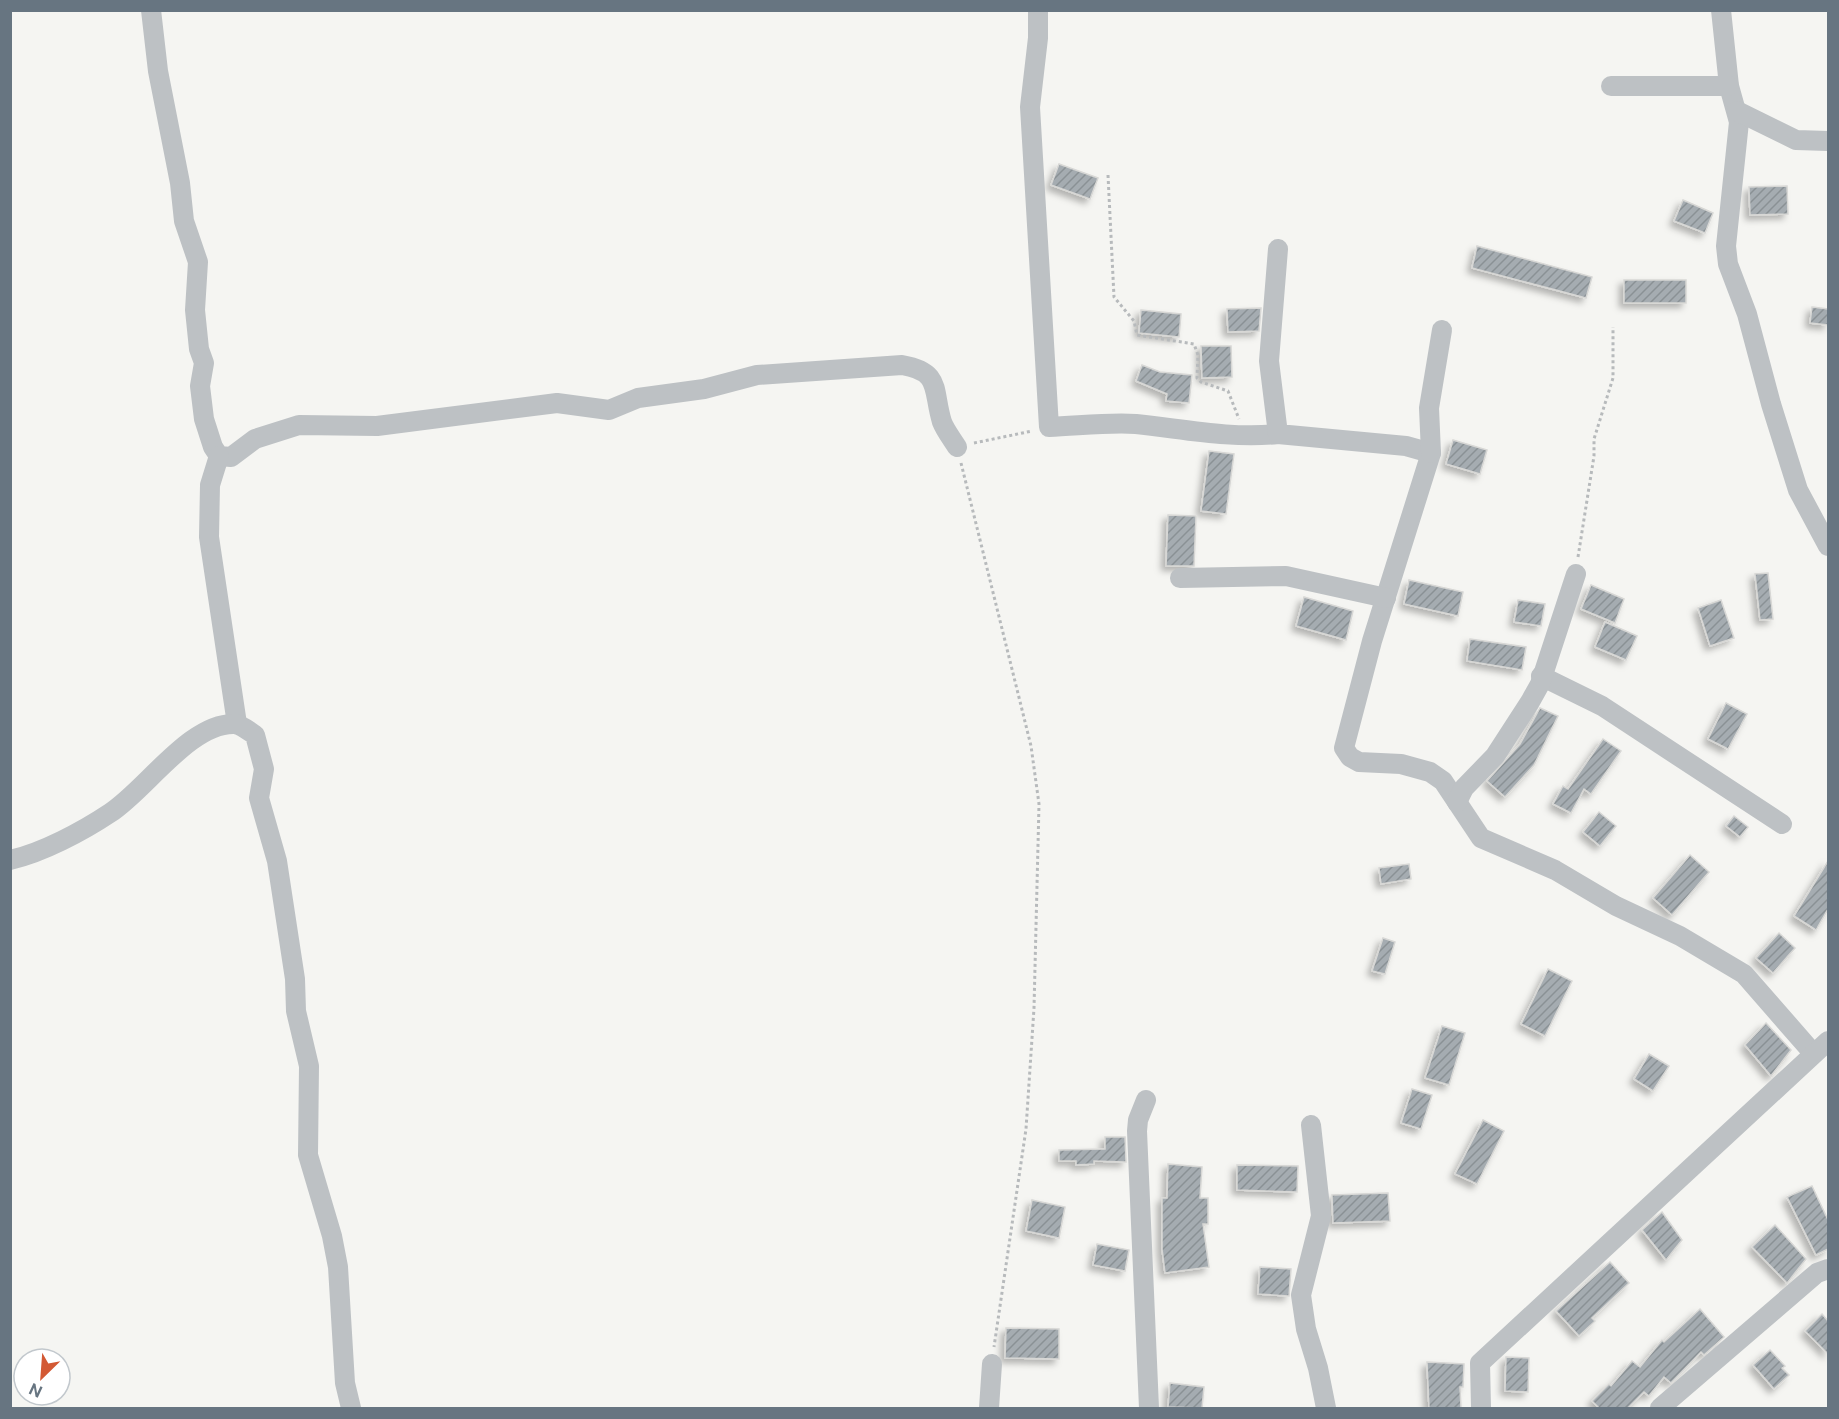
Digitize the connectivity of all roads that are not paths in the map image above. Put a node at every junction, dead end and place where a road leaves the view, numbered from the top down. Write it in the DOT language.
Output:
graph roads {
  1 [pos="151,10"];
  2 [pos="1038,10"];
  3 [pos="1720,10"];
  4 [pos="1611,86"];
  5 [pos="1729,86"];
  6 [pos="1737,111"];
  7 [pos="1828,141"];
  8 [pos="1278,249"];
  9 [pos="1442,330"];
  10 [pos="1278,434"];
  11 [pos="957,447"];
  12 [pos="1431,453"];
  13 [pos="219,456"];
  14 [pos="1828,546"];
  15 [pos="1576,574"];
  16 [pos="1180,578"];
  17 [pos="1386,598"];
  18 [pos="1541,676"];
  19 [pos="237,724"];
  20 [pos="1457,802"];
  21 [pos="1782,824"];
  22 [pos="10,860"];
  23 [pos="1821,1047"];
  24 [pos="1146,1100"];
  25 [pos="1311,1125"];
  26 [pos="1828,1269"];
  27 [pos="992,1364"];
  28 [pos="351,1408"];
  29 [pos="989,1408"];
  30 [pos="1149,1408"];
  31 [pos="1326,1408"];
  32 [pos="1481,1408"];
  33 [pos="1660,1408"];
  1 -- 13 [label="street"];
  2 -- 10 [label="street"];
  3 -- 5 [label="street"];
  4 -- 5 [label="street"];
  5 -- 6 [label="street"];
  6 -- 7 [label="street"];
  6 -- 14 [label="street"];
  8 -- 10 [label="street"];
  9 -- 12 [label="street"];
  10 -- 12 [label="street"];
  11 -- 13 [label="street"];
  12 -- 17 [label="street"];
  13 -- 19 [label="street"];
  15 -- 18 [label="street"];
  16 -- 17 [label="street"];
  17 -- 20 [label="street"];
  18 -- 20 [label="street"];
  18 -- 21 [label="street"];
  19 -- 22 [label="street"];
  19 -- 28 [label="street"];
  20 -- 23 [label="street"];
  23 -- 32 [label="street"];
  24 -- 30 [label="street"];
  25 -- 31 [label="street"];
  26 -- 33 [label="street"];
  27 -- 29 [label="street"];
}
